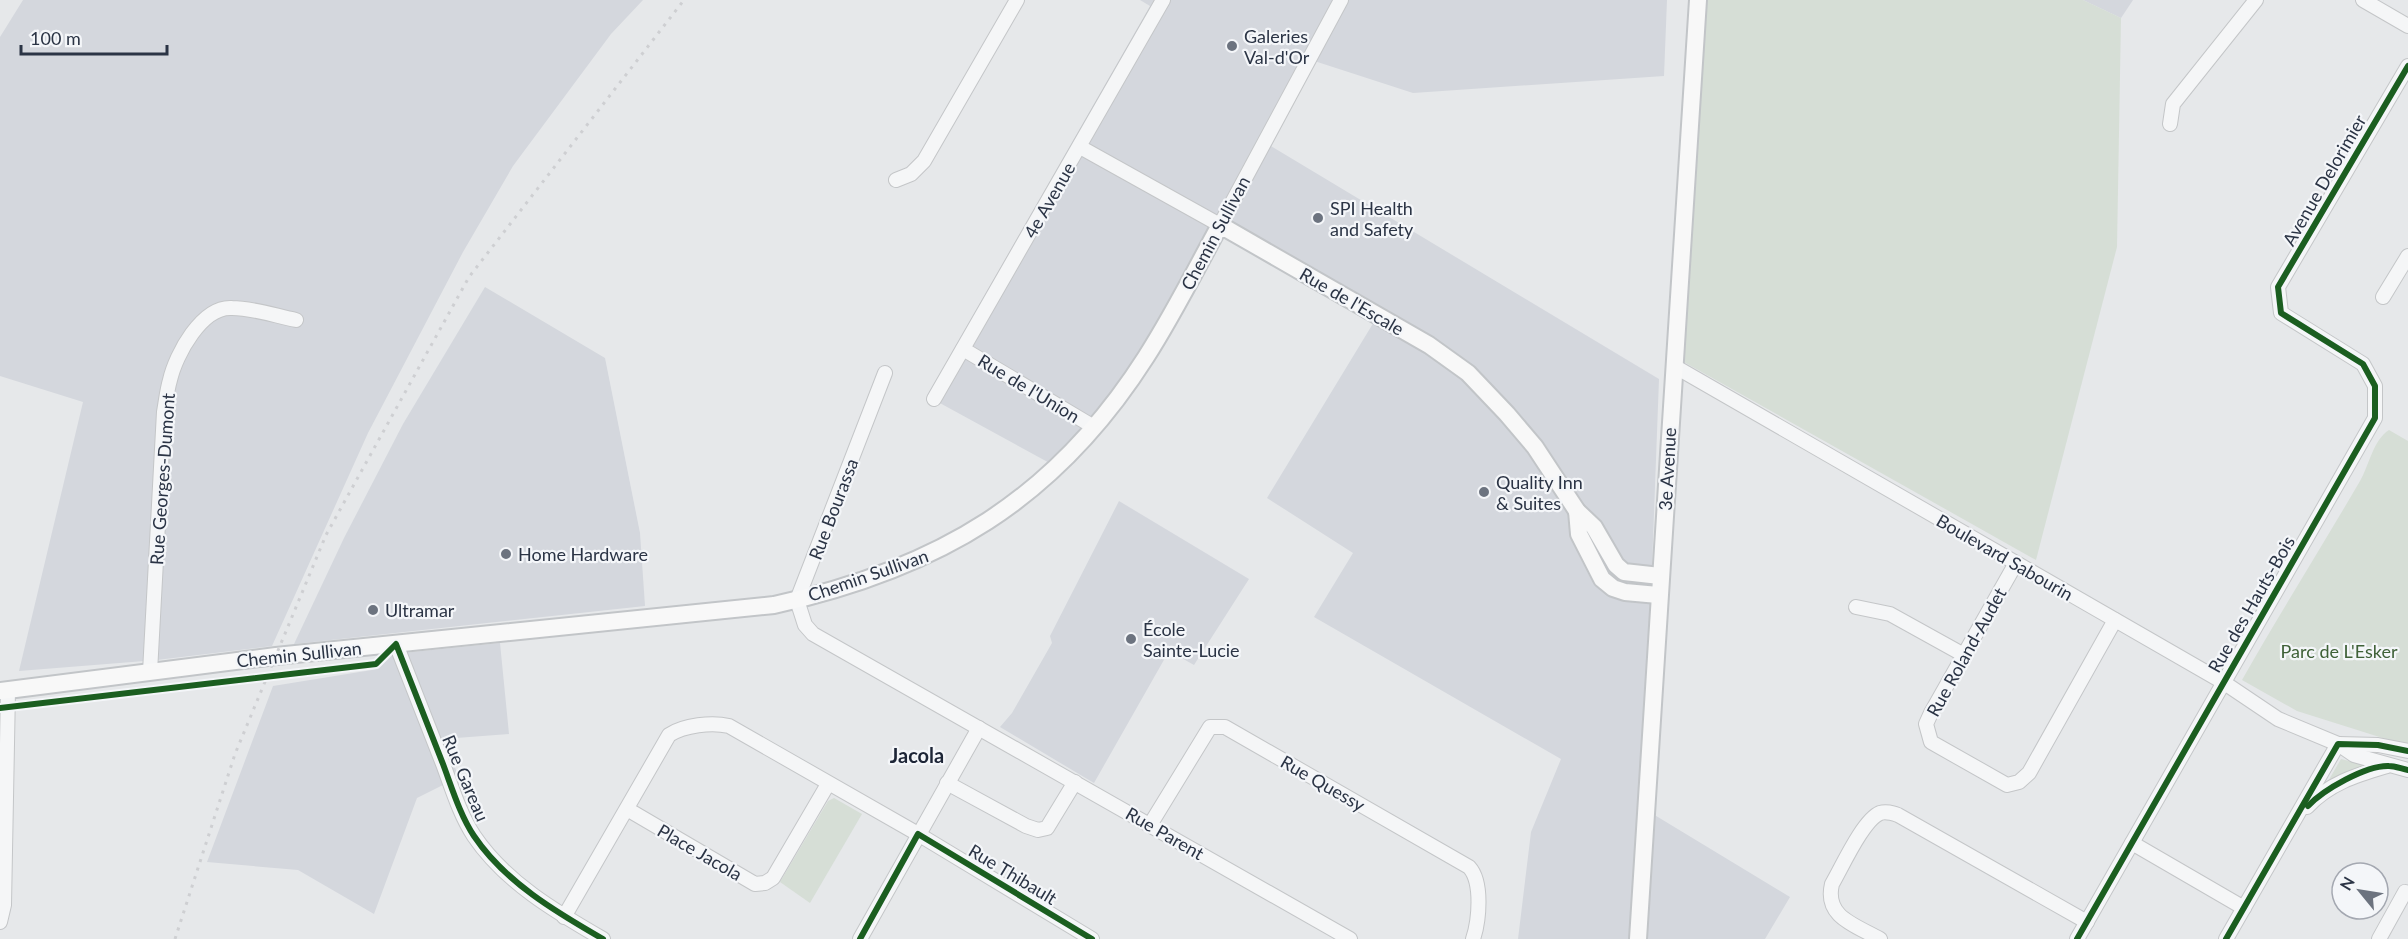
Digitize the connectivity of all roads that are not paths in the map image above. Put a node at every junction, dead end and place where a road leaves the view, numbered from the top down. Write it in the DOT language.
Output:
graph roads {
  1 [pos="1017,0"];
  2 [pos="1163,0"];
  3 [pos="1341,0"];
  4 [pos="1698,0"];
  5 [pos="2256,0"];
  6 [pos="2362,0"];
  7 [pos="2408,26"];
  8 [pos="2408,66"];
  9 [pos="2170,124"];
  10 [pos="1080,147"];
  11 [pos="896,180"];
  12 [pos="1220,225"];
  13 [pos="2408,256"];
  14 [pos="2383,297"];
  15 [pos="2281,313"];
  16 [pos="296,320"];
  17 [pos="963,349"];
  18 [pos="1674,366"];
  19 [pos="885,373"];
  20 [pos="934,399"];
  21 [pos="1094,427"];
  22 [pos="1577,511"];
  23 [pos="2016,563"];
  24 [pos="1660,576"];
  25 [pos="1658,595"];
  26 [pos="797,600"];
  27 [pos="1856,608"];
  28 [pos="2115,620"];
  29 [pos="396,644"];
  30 [pos="1964,656"];
  31 [pos="150,672"];
  32 [pos="2223,682"];
  33 [pos="4,691"];
  34 [pos="979,728"];
  35 [pos="2338,744"];
  36 [pos="2408,751"];
  37 [pos="2388,766"];
  38 [pos="2408,770"];
  39 [pos="1075,782"];
  40 [pos="947,783"];
  41 [pos="828,784"];
  42 [pos="627,810"];
  43 [pos="2293,822"];
  44 [pos="1150,825"];
  45 [pos="918,834"];
  46 [pos="2132,843"];
  47 [pos="2408,893"];
  48 [pos="2244,908"];
  49 [pos="564,917"];
  50 [pos="0,922"];
  51 [pos="2087,922"];
  52 [pos="603,939"];
  53 [pos="860,939"];
  54 [pos="1092,939"];
  55 [pos="1350,939"];
  56 [pos="1473,939"];
  57 [pos="1638,939"];
  58 [pos="1880,939"];
  59 [pos="2077,939"];
  60 [pos="2226,939"];
  61 [pos="2379,939"];
  1 -- 11 [label="street"];
  2 -- 10 [label="street, 4e Avenue"];
  3 -- 12 [label="street, Chemin Sullivan"];
  4 -- 18 [label="main road, 3e Avenue"];
  5 -- 9 [label="street"];
  6 -- 7 [label="street"];
  8 -- 15 [label="street, Avenue Delorimier"];
  10 -- 12 [label="street, Rue de l'Escale"];
  10 -- 17 [label="street, 4e Avenue"];
  12 -- 21 [label="main road, Chemin Sullivan"];
  12 -- 22 [label="main road, Rue de l'Escale"];
  13 -- 14 [label="street"];
  15 -- 32 [label="street, Rue des Hauts-Bois"];
  16 -- 31 [label="street, Rue Georges-Dumont"];
  17 -- 20 [label="street, 4e Avenue"];
  17 -- 21 [label="street, Rue de l'Union"];
  18 -- 23 [label="street, Boulevard Sabourin"];
  18 -- 24 [label="main road, 3e Avenue"];
  19 -- 26 [label="street, Rue Bourassa"];
  21 -- 26 [label="main road, Chemin Sullivan"];
  22 -- 24 [label="main road, Rue de l'Escale"];
  22 -- 25 [label="main road, Rue de l'Escale"];
  23 -- 28 [label="street, Boulevard Sabourin"];
  23 -- 30 [label="street, Rue Roland-Audet"];
  24 -- 25 [label="main road, 3e Avenue"];
  25 -- 57 [label="main road, 3e Avenue"];
  26 -- 29 [label="main road, Chemin Sullivan"];
  26 -- 34 [label="street"];
  27 -- 30 [label="street"];
  28 -- 30 [label="street, Rue Roland-Audet"];
  28 -- 32 [label="street, Boulevard Sabourin"];
  29 -- 31 [label="main road, Chemin Sullivan"];
  29 -- 49 [label="street, Rue Gareau"];
  31 -- 33 [label="main road, Chemin Sullivan"];
  32 -- 35 [label="street, Boulevard Sabourin"];
  32 -- 46 [label="street, Rue des Hauts-Bois"];
  33 -- 50 [label="street"];
  34 -- 39 [label="street, Rue Parent"];
  34 -- 40 [label="street"];
  35 -- 36 [label="street, Boulevard Sabourin"];
  35 -- 37 [label="street, Boulevard Sabourin"];
  35 -- 43 [label="street"];
  37 -- 38 [label="street, Boulevard Sabourin"];
  37 -- 43 [label="street"];
  39 -- 40 [label="street"];
  39 -- 44 [label="street, Rue Parent"];
  40 -- 45 [label="street"];
  41 -- 42 [label="street"];
  41 -- 42 [label="street, Place Jacola"];
  41 -- 45 [label="street"];
  42 -- 49 [label="street"];
  43 -- 48 [label="street"];
  44 -- 55 [label="street, Rue Parent"];
  44 -- 56 [label="street, Rue Quessy"];
  45 -- 53 [label="street"];
  45 -- 54 [label="street, Rue Thibault"];
  46 -- 48 [label="street"];
  46 -- 51 [label="street, Rue des Hauts-Bois"];
  47 -- 61 [label="street"];
  48 -- 60 [label="street"];
  49 -- 52 [label="street, Rue Gareau"];
  51 -- 58 [label="street"];
  51 -- 59 [label="street, Rue des Hauts-Bois"];
}
